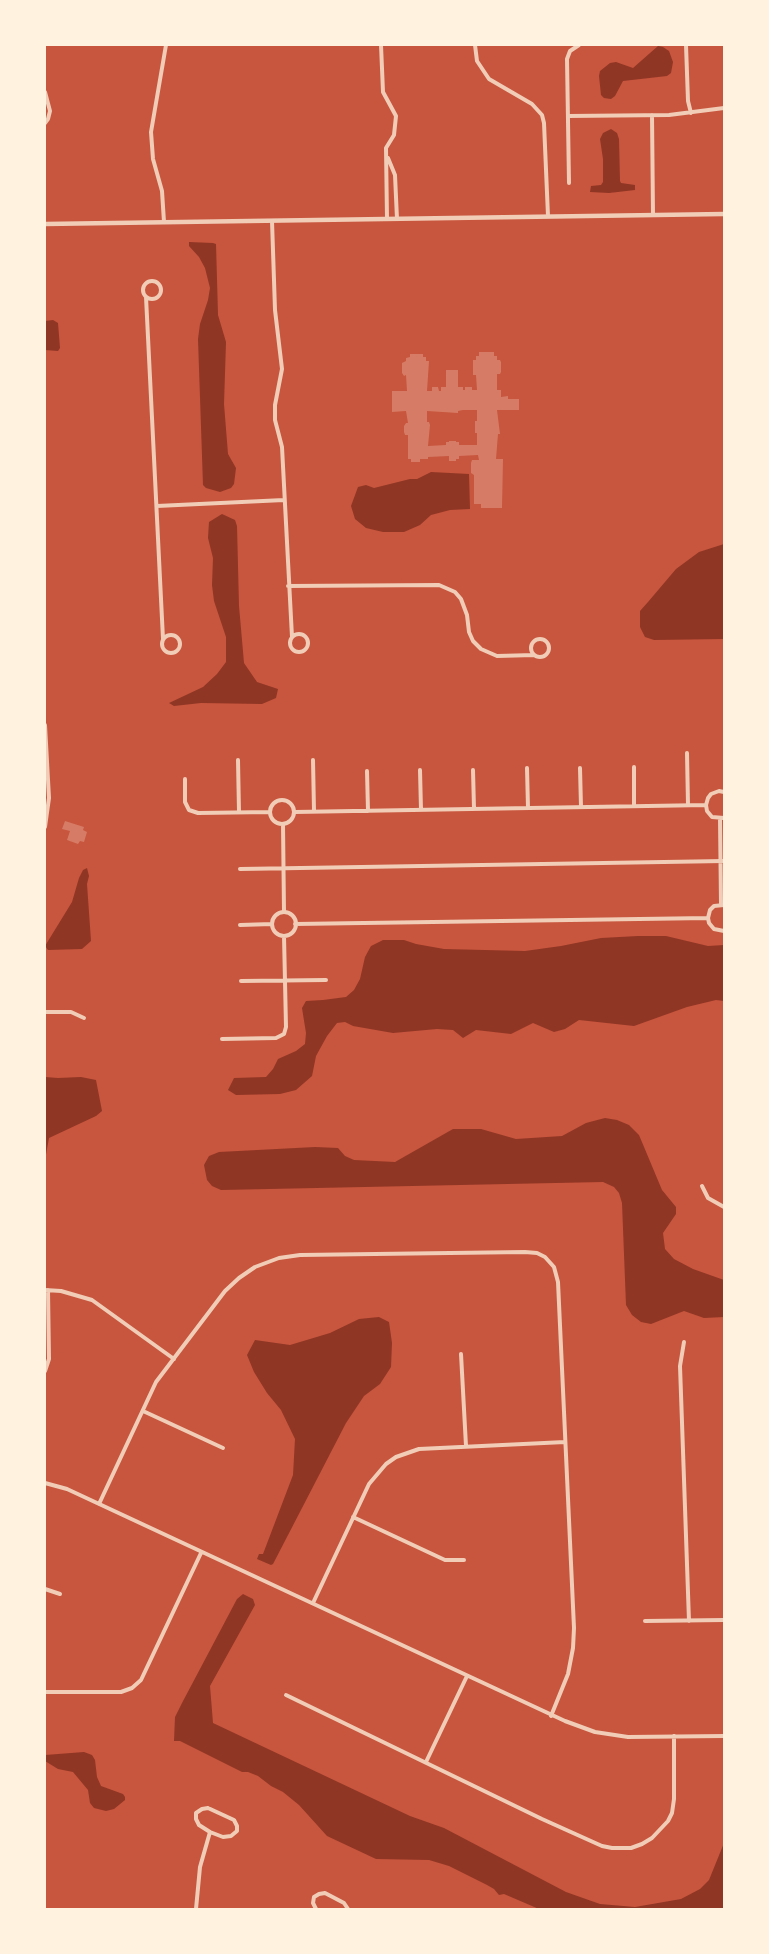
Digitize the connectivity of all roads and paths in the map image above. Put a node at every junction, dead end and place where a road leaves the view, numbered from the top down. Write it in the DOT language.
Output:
graph roads {
  1 [pos="166,45"];
  2 [pos="381,45"];
  3 [pos="475,45"];
  4 [pos="579,45"];
  5 [pos="686,45"];
  6 [pos="45,92"];
  7 [pos="724,108"];
  8 [pos="691,113"];
  9 [pos="652,115"];
  10 [pos="568,116"];
  11 [pos="45,123"];
  12 [pos="386,155"];
  13 [pos="569,183"];
  14 [pos="653,214"];
  15 [pos="724,214"];
  16 [pos="549,216"];
  17 [pos="387,219"];
  18 [pos="397,219"];
  19 [pos="272,220"];
  20 [pos="164,222"];
  21 [pos="45,224"];
  22 [pos="146,297"];
  23 [pos="284,500"];
  24 [pos="157,506"];
  25 [pos="288,586"];
  26 [pos="292,637"];
  27 [pos="163,639"];
  28 [pos="534,655"];
  29 [pos="45,724"];
  30 [pos="687,753"];
  31 [pos="46,758"];
  32 [pos="238,760"];
  33 [pos="313,760"];
  34 [pos="633,767"];
  35 [pos="527,768"];
  36 [pos="580,768"];
  37 [pos="420,770"];
  38 [pos="473,770"];
  39 [pos="367,771"];
  40 [pos="185,779"];
  41 [pos="724,792"];
  42 [pos="705,805"];
  43 [pos="634,806"];
  44 [pos="688,806"];
  45 [pos="581,807"];
  46 [pos="528,808"];
  47 [pos="474,809"];
  48 [pos="421,810"];
  49 [pos="314,811"];
  50 [pos="368,811"];
  51 [pos="239,812"];
  52 [pos="270,812"];
  53 [pos="295,812"];
  54 [pos="722,819"];
  55 [pos="283,824"];
  56 [pos="45,827"];
  57 [pos="722,861"];
  58 [pos="283,868"];
  59 [pos="240,869"];
  60 [pos="723,904"];
  61 [pos="284,912"];
  62 [pos="708,918"];
  63 [pos="272,924"];
  64 [pos="296,924"];
  65 [pos="240,925"];
  66 [pos="724,931"];
  67 [pos="284,936"];
  68 [pos="326,980"];
  69 [pos="241,981"];
  70 [pos="285,981"];
  71 [pos="45,1012"];
  72 [pos="84,1018"];
  73 [pos="222,1039"];
  74 [pos="702,1186"];
  75 [pos="724,1207"];
  76 [pos="46,1290"];
  77 [pos="684,1342"];
  78 [pos="461,1354"];
  79 [pos="174,1359"];
  80 [pos="45,1371"];
  81 [pos="143,1411"];
  82 [pos="565,1442"];
  83 [pos="466,1446"];
  84 [pos="223,1448"];
  85 [pos="45,1483"];
  86 [pos="99,1504"];
  87 [pos="353,1517"];
  88 [pos="201,1553"];
  89 [pos="464,1560"];
  90 [pos="45,1589"];
  91 [pos="60,1594"];
  92 [pos="313,1603"];
  93 [pos="724,1620"];
  94 [pos="645,1621"];
  95 [pos="689,1621"];
  96 [pos="467,1676"];
  97 [pos="45,1692"];
  98 [pos="286,1695"];
  99 [pos="551,1716"];
  100 [pos="674,1736"];
  101 [pos="724,1736"];
  102 [pos="426,1762"];
  103 [pos="210,1832"];
  104 [pos="196,1909"];
  105 [pos="316,1909"];
  106 [pos="348,1909"];
  1 -- 20 [label="street"];
  2 -- 12 [label="street"];
  3 -- 16 [label="street"];
  4 -- 10 [label="street"];
  5 -- 8 [label="street"];
  6 -- 11 [label="street"];
  7 -- 8 [label="street"];
  8 -- 9 [label="street"];
  9 -- 10 [label="street"];
  9 -- 14 [label="street"];
  10 -- 13 [label="street"];
  12 -- 17 [label="street"];
  12 -- 18 [label="street"];
  14 -- 15 [label="street"];
  14 -- 16 [label="street"];
  16 -- 18 [label="street"];
  17 -- 18 [label="street"];
  17 -- 19 [label="street"];
  19 -- 20 [label="street"];
  19 -- 23 [label="street"];
  20 -- 21 [label="street"];
  22 -- 22 [label="street"];
  22 -- 24 [label="street"];
  23 -- 24 [label="street"];
  23 -- 25 [label="street"];
  24 -- 27 [label="street"];
  25 -- 26 [label="street"];
  25 -- 28 [label="street"];
  26 -- 26 [label="street"];
  27 -- 27 [label="street"];
  28 -- 28 [label="street"];
  29 -- 31 [label="street"];
  30 -- 44 [label="street"];
  31 -- 56 [label="street"];
  32 -- 51 [label="street"];
  33 -- 49 [label="street"];
  34 -- 43 [label="street"];
  35 -- 46 [label="street"];
  36 -- 45 [label="street"];
  37 -- 48 [label="street"];
  38 -- 47 [label="street"];
  39 -- 50 [label="street"];
  40 -- 51 [label="street"];
  41 -- 42 [label="street"];
  42 -- 44 [label="street"];
  42 -- 54 [label="street"];
  43 -- 44 [label="street"];
  43 -- 45 [label="street"];
  45 -- 46 [label="street"];
  46 -- 47 [label="street"];
  47 -- 48 [label="street"];
  48 -- 50 [label="street"];
  49 -- 50 [label="street"];
  49 -- 53 [label="street"];
  51 -- 52 [label="street"];
  52 -- 53 [label="street"];
  52 -- 55 [label="street"];
  53 -- 55 [label="street"];
  54 -- 57 [label="street"];
  55 -- 58 [label="street"];
  57 -- 58 [label="street"];
  57 -- 60 [label="street"];
  58 -- 59 [label="street"];
  58 -- 61 [label="street"];
  60 -- 62 [label="street"];
  61 -- 63 [label="street"];
  61 -- 64 [label="street"];
  62 -- 64 [label="street"];
  62 -- 66 [label="street"];
  63 -- 65 [label="street"];
  63 -- 67 [label="street"];
  64 -- 67 [label="street"];
  67 -- 70 [label="street"];
  68 -- 70 [label="street"];
  69 -- 70 [label="street"];
  70 -- 73 [label="street"];
  71 -- 72 [label="street"];
  74 -- 75 [label="street"];
  76 -- 79 [label="street"];
  76 -- 80 [label="street"];
  77 -- 95 [label="street"];
  78 -- 83 [label="street"];
  79 -- 81 [label="street"];
  79 -- 82 [label="street"];
  81 -- 84 [label="street"];
  81 -- 86 [label="street"];
  82 -- 83 [label="street"];
  82 -- 99 [label="street"];
  83 -- 87 [label="street"];
  85 -- 86 [label="street"];
  86 -- 88 [label="street"];
  87 -- 89 [label="street"];
  87 -- 92 [label="street"];
  88 -- 92 [label="street"];
  88 -- 97 [label="street"];
  90 -- 91 [label="street"];
  92 -- 96 [label="street"];
  93 -- 95 [label="street"];
  94 -- 95 [label="street"];
  96 -- 99 [label="street"];
  96 -- 102 [label="street"];
  98 -- 102 [label="street"];
  99 -- 100 [label="street"];
  100 -- 101 [label="street"];
  100 -- 102 [label="street"];
  103 -- 103 [label="street"];
  103 -- 104 [label="street"];
  105 -- 106 [label="street"];
}
